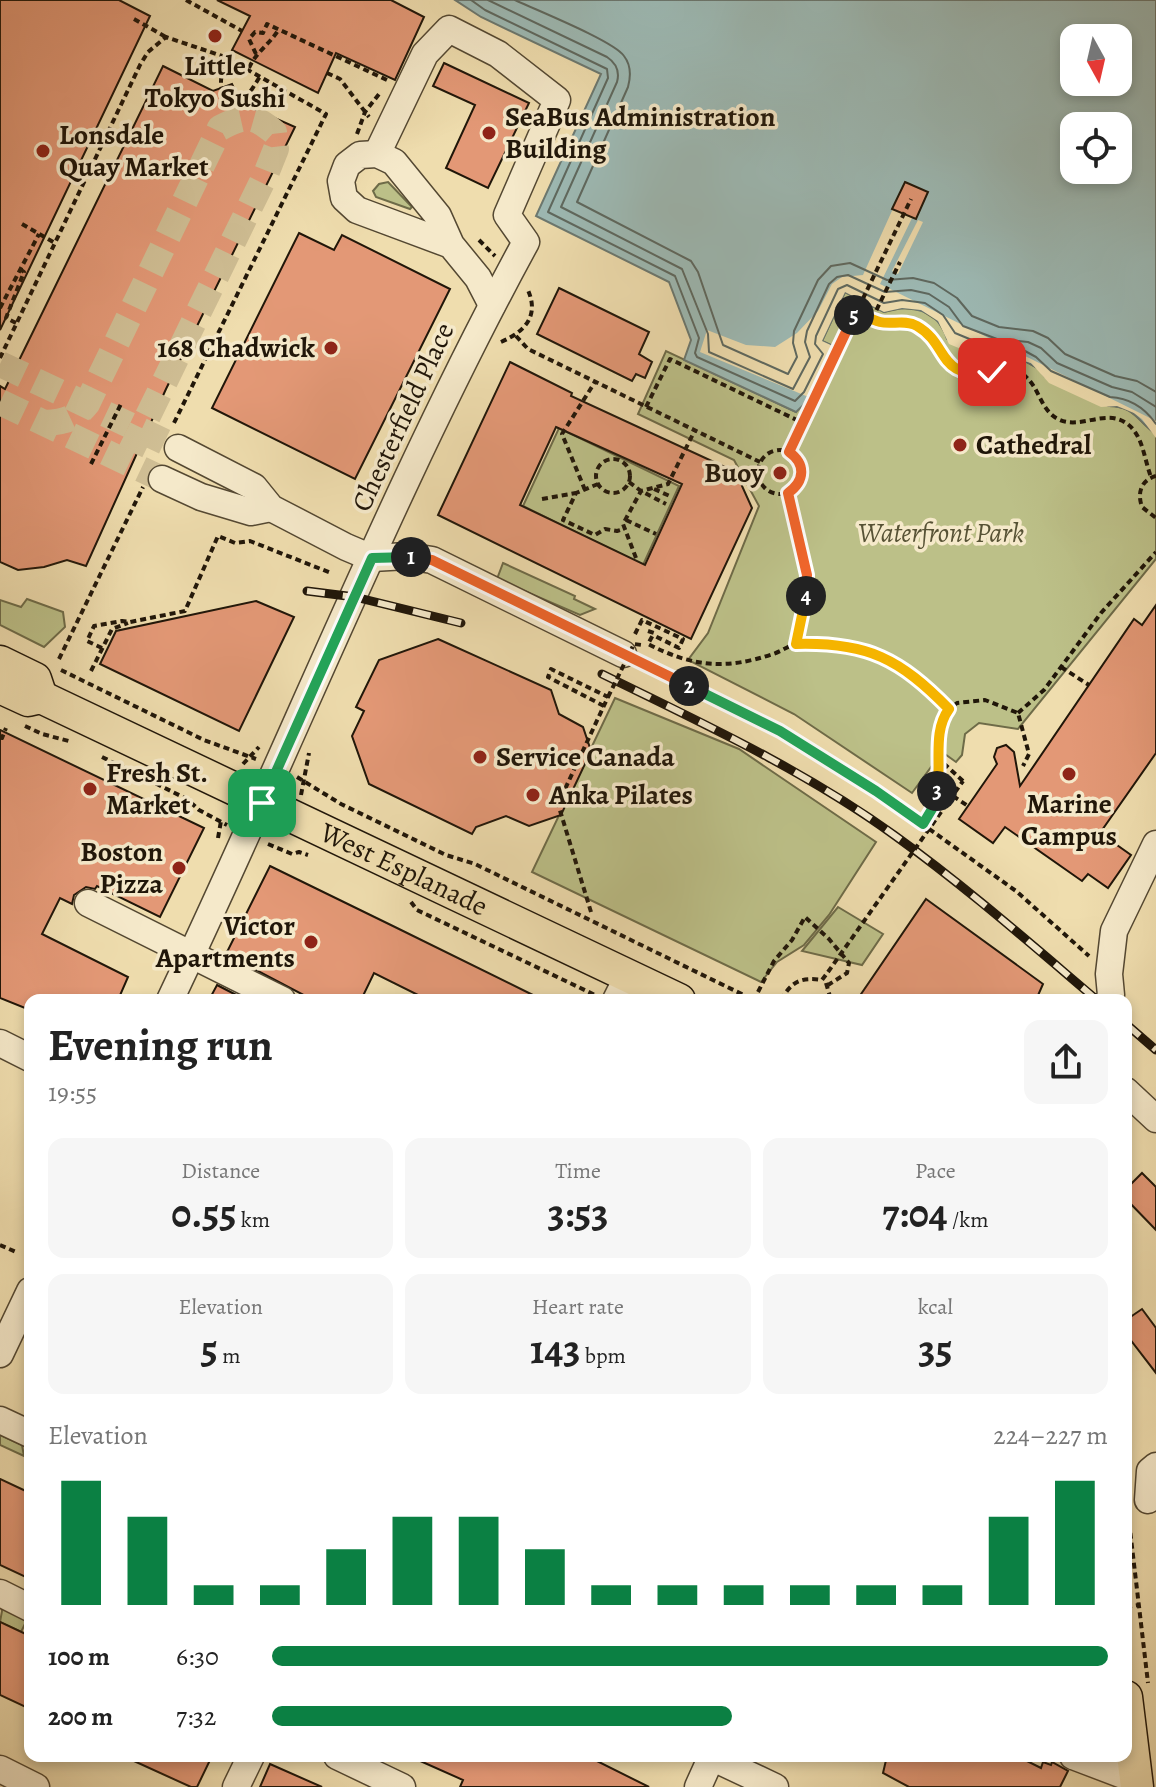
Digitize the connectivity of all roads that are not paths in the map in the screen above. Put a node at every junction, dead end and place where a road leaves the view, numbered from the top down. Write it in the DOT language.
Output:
graph roads {
  1 [pos="366,146"];
  2 [pos="451,245"];
  3 [pos="492,305"];
  4 [pos="175,438"];
  5 [pos="153,482"];
  6 [pos="271,508"];
  7 [pos="372,558"];
  8 [pos="628,649"];
  9 [pos="0,662"];
  10 [pos="0,687"];
  11 [pos="41,697"];
  12 [pos="262,803"];
  13 [pos="1156,844"];
  14 [pos="88,903"];
  15 [pos="191,957"];
  16 [pos="622,988"];
  17 [pos="173,994"];
  18 [pos="269,994"];
  19 [pos="650,994"];
  20 [pos="1111,994"];
  21 [pos="0,1043"];
  22 [pos="24,1055"];
  23 [pos="1132,1097"];
  24 [pos="1156,1119"];
  25 [pos="24,1304"];
  26 [pos="0,1354"];
  27 [pos="0,1420"];
  28 [pos="24,1431"];
  29 [pos="1156,1466"];
  30 [pos="1137,1507"];
  31 [pos="0,1593"];
  32 [pos="24,1605"];
  33 [pos="1138,1693"];
  34 [pos="248,1762"];
  35 [pos="350,1762"];
  36 [pos="708,1762"];
  37 [pos="723,1762"];
  38 [pos="1086,1762"];
  39 [pos="0,1769"];
  40 [pos="1136,1784"];
  41 [pos="36,1787"];
  42 [pos="236,1787"];
  43 [pos="402,1787"];
  44 [pos="698,1787"];
  45 [pos="775,1787"];
  1 -- 2 [label="street"];
  1 -- 2 [label="street"];
  1 -- 3 [label="street, Chesterfield Place"];
  2 -- 3 [label="street"];
  3 -- 7 [label="street, Chesterfield Place"];
  4 -- 6 [label="street"];
  5 -- 6 [label="street"];
  6 -- 7 [label="street"];
  7 -- 8 [label="street"];
  7 -- 12 [label="street, Chesterfield Place"];
  9 -- 11 [label="main road, West Esplanade"];
  10 -- 11 [label="main road, West Esplanade"];
  11 -- 12 [label="main road, West Esplanade"];
  12 -- 15 [label="street, Chesterfield Place"];
  12 -- 16 [label="main road, West Esplanade"];
  13 -- 20 [label="street"];
  14 -- 15 [label="street"];
  15 -- 17 [label="street, Chesterfield Place"];
  15 -- 18 [label="street"];
  16 -- 19 [label="main road, West Esplanade"];
  21 -- 22 [label="street"];
  23 -- 24 [label="street"];
  25 -- 26 [label="street"];
  27 -- 28 [label="street"];
  29 -- 30 [label="street"];
  31 -- 32 [label="street"];
  33 -- 40 [label="main road"];
  34 -- 42 [label="street"];
  35 -- 43 [label="street"];
  36 -- 44 [label="street"];
  37 -- 45 [label="street"];
  38 -- 40 [label="street"];
  39 -- 41 [label="street"];
}
